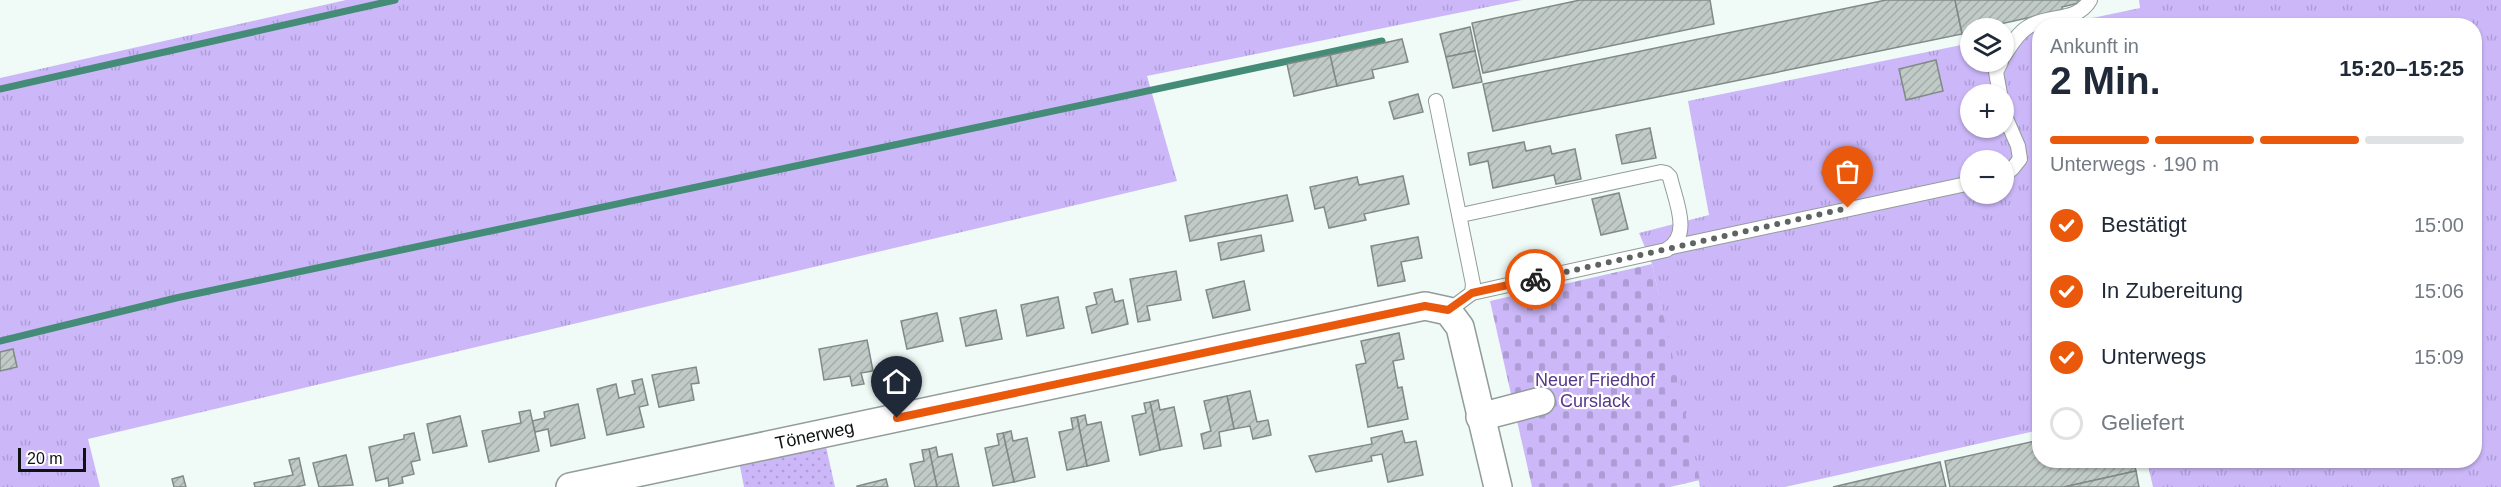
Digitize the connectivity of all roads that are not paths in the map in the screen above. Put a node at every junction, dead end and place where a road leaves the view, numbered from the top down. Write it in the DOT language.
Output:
graph roads {
  1 [pos="2090,0"];
  2 [pos="2060,18"];
  3 [pos="2032,26"];
  4 [pos="2014,41"];
  5 [pos="1436,101"];
  6 [pos="2014,137"];
  7 [pos="2014,166"];
  8 [pos="1960,185"];
  9 [pos="1461,215"];
  10 [pos="1672,247"];
  11 [pos="1472,293"];
  12 [pos="1448,310"];
  13 [pos="1541,401"];
  14 [pos="1480,417"];
  15 [pos="570,487"];
  16 [pos="1498,487"];
  1 -- 2 [label="lane"];
  3 -- 4 [label="lane"];
  5 -- 9 [label="lane"];
  6 -- 7 [label="lane"];
  8 -- 10 [label="lane"];
  9 -- 10 [label="lane"];
  9 -- 11 [label="lane"];
  10 -- 11 [label="lane"];
  11 -- 12 [label="lane"];
  12 -- 14 [label="street"];
  12 -- 15 [label="street, Tönerweg"];
  13 -- 14 [label="street"];
  14 -- 16 [label="street"];
}
